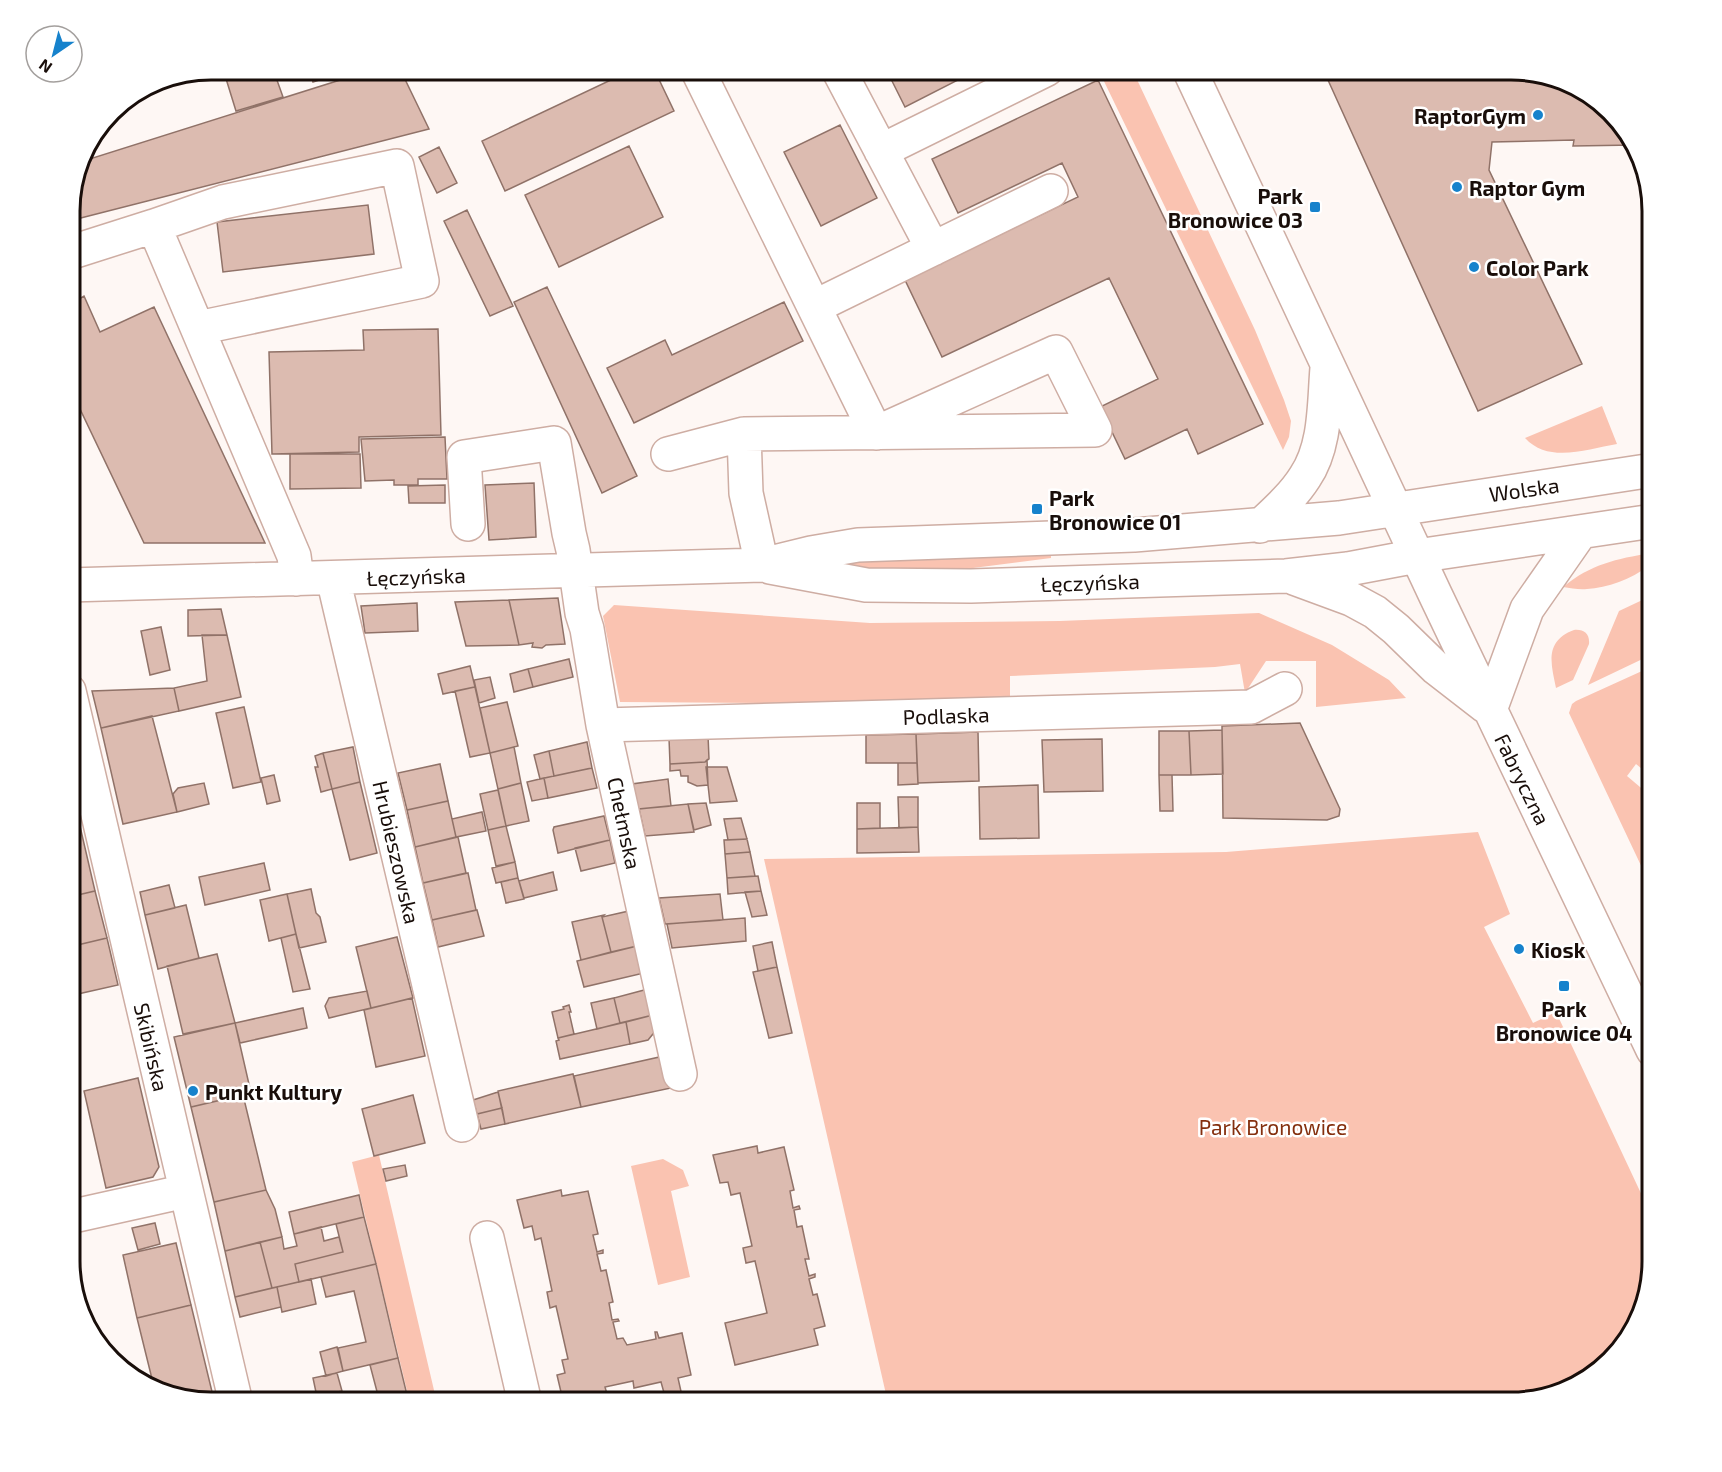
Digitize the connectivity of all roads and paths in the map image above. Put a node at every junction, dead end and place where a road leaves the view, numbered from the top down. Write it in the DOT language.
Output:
graph roads {
  1 [pos="702,80"];
  2 [pos="844,80"];
  3 [pos="1025,80"];
  4 [pos="1194,80"];
  5 [pos="881,151"];
  6 [pos="1051,191"];
  7 [pos="154,226"];
  8 [pos="933,249"];
  9 [pos="80,250"];
  10 [pos="814,307"];
  11 [pos="198,328"];
  12 [pos="1327,366"];
  13 [pos="876,433"];
  14 [pos="744,434"];
  15 [pos="668,454"];
  16 [pos="1642,472"];
  17 [pos="1394,508"];
  18 [pos="1642,523"];
  19 [pos="468,524"];
  20 [pos="1260,526"];
  21 [pos="1580,533"];
  22 [pos="1417,556"];
  23 [pos="762,565"];
  24 [pos="576,571"];
  25 [pos="1286,576"];
  26 [pos="333,578"];
  27 [pos="297,579"];
  28 [pos="80,585"];
  29 [pos="1285,689"];
  30 [pos="1490,710"];
  31 [pos="603,724"];
  32 [pos="80,738"];
  33 [pos="1642,1027"];
  34 [pos="680,1074"];
  35 [pos="462,1125"];
  36 [pos="186,1191"];
  37 [pos="80,1215"];
  38 [pos="487,1238"];
  39 [pos="233,1392"];
  40 [pos="522,1392"];
  1 -- 10 [label="street"];
  2 -- 5 [label="street"];
  3 -- 5 [label="street"];
  4 -- 12 [label="street, Fabryczna"];
  5 -- 8 [label="street"];
  6 -- 8 [label="street"];
  7 -- 9 [label="street"];
  7 -- 11 [label="street"];
  7 -- 11 [label="street"];
  8 -- 10 [label="street"];
  10 -- 13 [label="street"];
  11 -- 27 [label="street"];
  12 -- 17 [label="street, Fabryczna"];
  12 -- 20 [label="street"];
  13 -- 13 [label="street"];
  13 -- 14 [label="street"];
  14 -- 15 [label="street"];
  14 -- 23 [label="street"];
  16 -- 17 [label="street, Wolska"];
  17 -- 20 [label="street, Łęczyńska"];
  17 -- 22 [label="street, Fabryczna"];
  18 -- 21 [label="street"];
  19 -- 24 [label="street, Chełmska"];
  20 -- 23 [label="street, Łęczyńska"];
  21 -- 22 [label="street"];
  21 -- 30 [label="street"];
  22 -- 25 [label="street, Łęczyńska"];
  22 -- 30 [label="street, Fabryczna"];
  23 -- 24 [label="street, Łęczyńska"];
  23 -- 25 [label="street, Łęczyńska"];
  24 -- 26 [label="street, Łęczyńska"];
  24 -- 31 [label="street, Chełmska"];
  25 -- 30 [label="street"];
  26 -- 27 [label="street, Łęczyńska"];
  26 -- 35 [label="street, Hrubieszowska"];
  27 -- 28 [label="street, Łęczyńska"];
  29 -- 31 [label="street, Podlaska"];
  30 -- 33 [label="street, Fabryczna"];
  31 -- 34 [label="street, Chełmska"];
  32 -- 36 [label="street, Skibińska"];
  36 -- 37 [label="street"];
  36 -- 39 [label="street, Skibińska"];
  38 -- 40 [label="street"];
}
